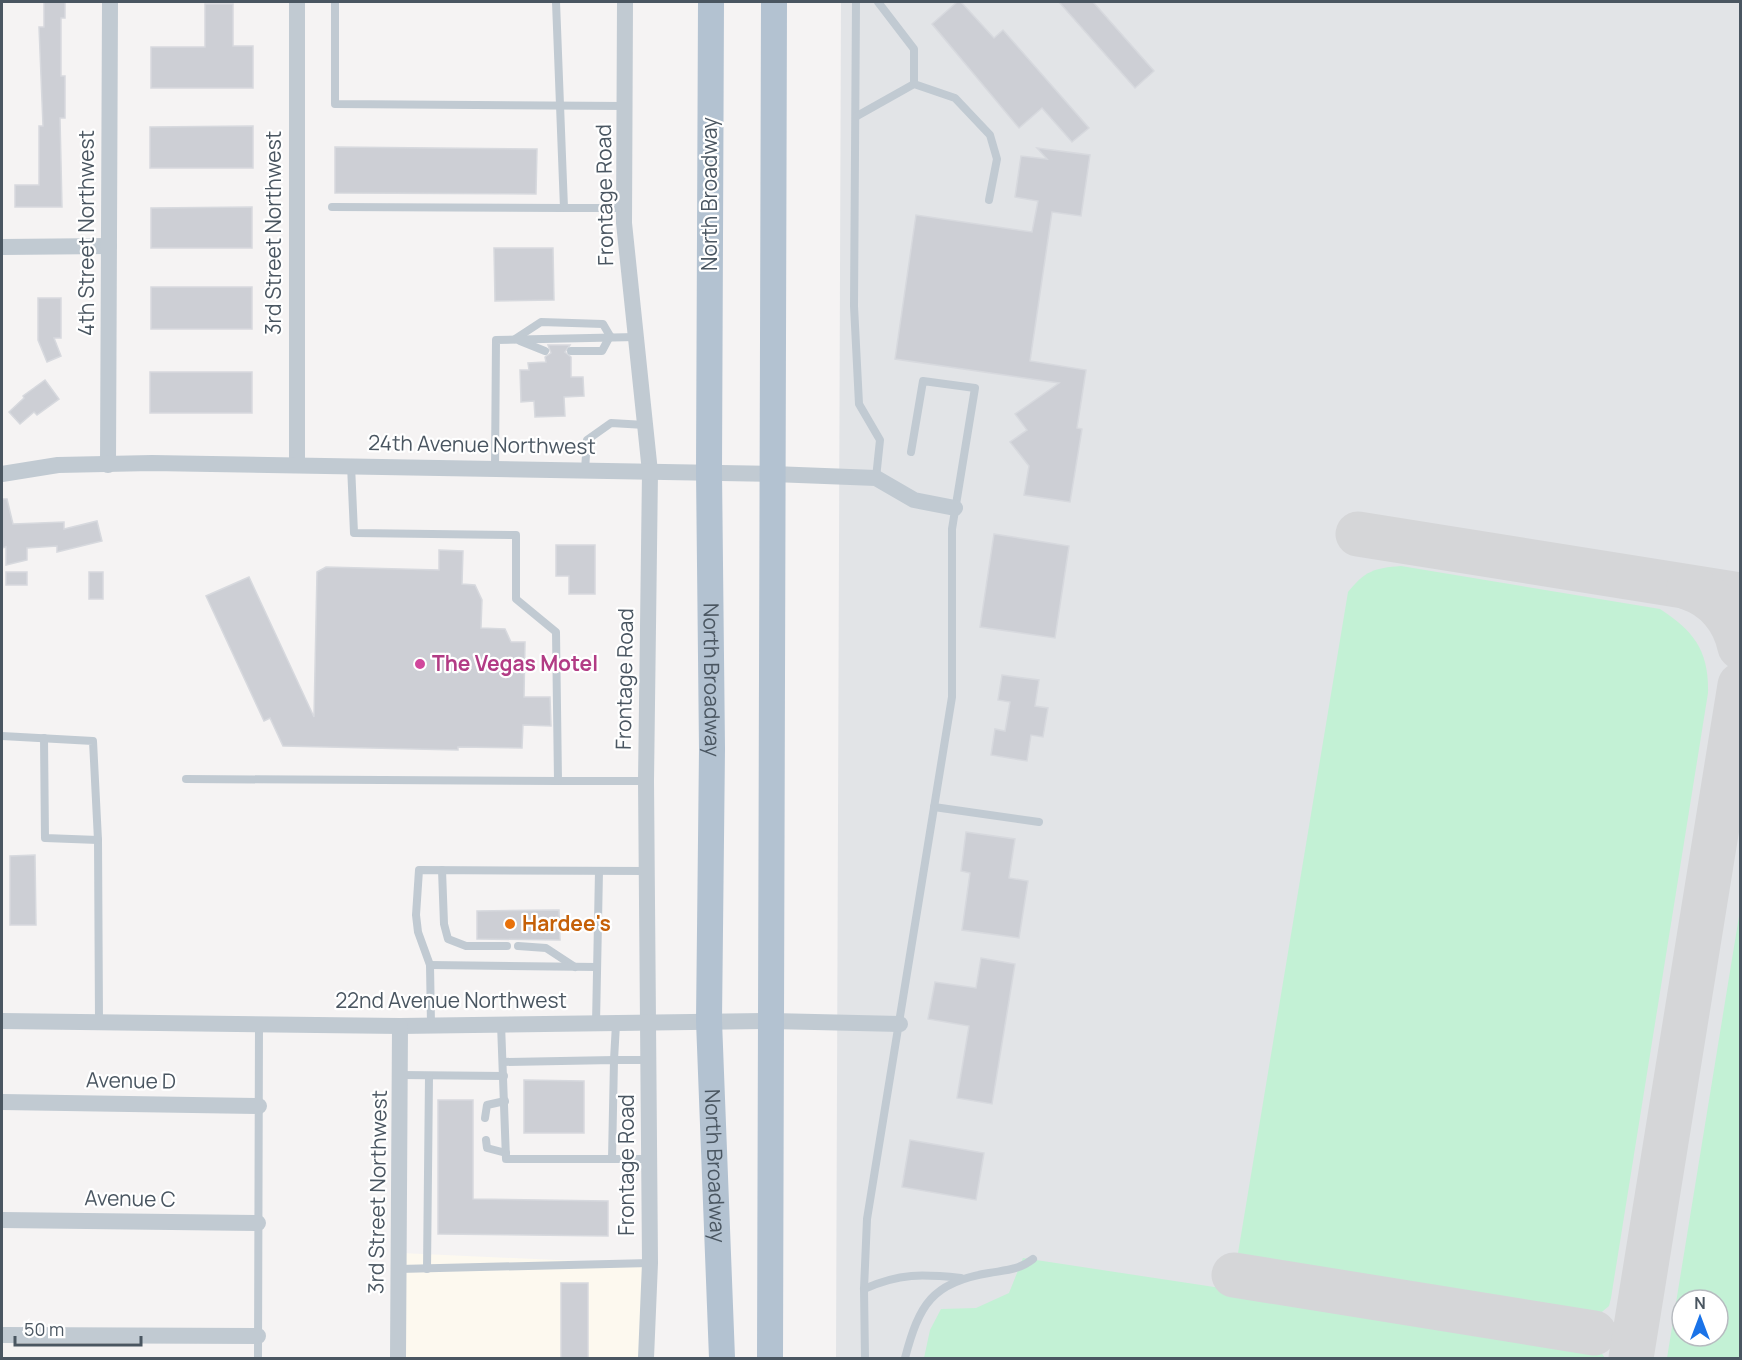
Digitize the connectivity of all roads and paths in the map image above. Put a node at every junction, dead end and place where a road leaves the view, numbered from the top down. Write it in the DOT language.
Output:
graph roads {
  1 [pos="110,2"];
  2 [pos="297,2"];
  3 [pos="335,2"];
  4 [pos="556,2"];
  5 [pos="625,2"];
  6 [pos="711,2"];
  7 [pos="774,2"];
  8 [pos="856,2"];
  9 [pos="878,2"];
  10 [pos="914,84"];
  11 [pos="560,106"];
  12 [pos="625,106"];
  13 [pos="856,116"];
  14 [pos="989,200"];
  15 [pos="332,207"];
  16 [pos="564,208"];
  17 [pos="624,208"];
  18 [pos="109,246"];
  19 [pos="2,247"];
  20 [pos="610,336"];
  21 [pos="636,337"];
  22 [pos="514,339"];
  23 [pos="545,351"];
  24 [pos="571,351"];
  25 [pos="645,425"];
  26 [pos="911,452"];
  27 [pos="108,465"];
  28 [pos="297,465"];
  29 [pos="351,465"];
  30 [pos="495,468"];
  31 [pos="585,470"];
  32 [pos="650,471"];
  33 [pos="709,472"];
  34 [pos="2,474"];
  35 [pos="773,474"];
  36 [pos="876,478"];
  37 [pos="955,508"];
  38 [pos="2,736"];
  39 [pos="44,738"];
  40 [pos="186,778"];
  41 [pos="558,781"];
  42 [pos="646,781"];
  43 [pos="934,807"];
  44 [pos="1039,822"];
  45 [pos="98,840"];
  46 [pos="442,870"];
  47 [pos="599,871"];
  48 [pos="647,871"];
  49 [pos="518,945"];
  50 [pos="507,946"];
  51 [pos="430,965"];
  52 [pos="575,967"];
  53 [pos="597,967"];
  54 [pos="99,1020"];
  55 [pos="2,1021"];
  56 [pos="709,1021"];
  57 [pos="772,1021"];
  58 [pos="259,1023"];
  59 [pos="501,1023"];
  60 [pos="431,1024"];
  61 [pos="596,1024"];
  62 [pos="616,1024"];
  63 [pos="647,1024"];
  64 [pos="900,1024"];
  65 [pos="400,1026"];
  66 [pos="614,1060"];
  67 [pos="648,1060"];
  68 [pos="503,1062"];
  69 [pos="402,1075"];
  70 [pos="504,1076"];
  71 [pos="429,1077"];
  72 [pos="505,1101"];
  73 [pos="2,1102"];
  74 [pos="259,1106"];
  75 [pos="485,1118"];
  76 [pos="486,1140"];
  77 [pos="506,1153"];
  78 [pos="649,1159"];
  79 [pos="612,1160"];
  80 [pos="2,1220"];
  81 [pos="258,1223"];
  82 [pos="1033,1259"];
  83 [pos="650,1263"];
  84 [pos="399,1269"];
  85 [pos="428,1269"];
  86 [pos="961,1278"];
  87 [pos="864,1290"];
  88 [pos="2,1335"];
  89 [pos="258,1336"];
  90 [pos="258,1359"];
  91 [pos="398,1359"];
  92 [pos="646,1359"];
  93 [pos="722,1359"];
  94 [pos="770,1359"];
  95 [pos="865,1359"];
  96 [pos="905,1359"];
  1 -- 18 [label="street, 4th Street Northwest"];
  2 -- 28 [label="street, 3rd Street Northwest"];
  3 -- 11 [label="lane"];
  4 -- 11 [label="lane"];
  5 -- 12 [label="street, Frontage Road"];
  6 -- 33 [label="main road, North Broadway"];
  7 -- 35 [label="main road"];
  8 -- 13 [label="lane"];
  9 -- 10 [label="lane"];
  10 -- 13 [label="lane"];
  10 -- 14 [label="lane"];
  11 -- 12 [label="lane"];
  11 -- 16 [label="lane"];
  12 -- 17 [label="street, Frontage Road"];
  13 -- 36 [label="lane"];
  15 -- 16 [label="lane"];
  16 -- 17 [label="lane"];
  17 -- 21 [label="street, Frontage Road"];
  18 -- 19 [label="street"];
  18 -- 27 [label="street, 4th Street Northwest"];
  20 -- 21 [label="lane"];
  20 -- 22 [label="lane"];
  20 -- 22 [label="lane"];
  20 -- 24 [label="lane"];
  21 -- 25 [label="street, Frontage Road"];
  22 -- 23 [label="lane"];
  22 -- 30 [label="lane"];
  25 -- 31 [label="lane"];
  25 -- 32 [label="street, Frontage Road"];
  26 -- 37 [label="lane"];
  27 -- 28 [label="street, 24th Avenue Northwest"];
  27 -- 34 [label="street, 24th Avenue Northwest"];
  28 -- 29 [label="street, 24th Avenue Northwest"];
  29 -- 30 [label="street, 24th Avenue Northwest"];
  29 -- 41 [label="lane"];
  30 -- 31 [label="street, 24th Avenue Northwest"];
  31 -- 32 [label="street, 24th Avenue Northwest"];
  32 -- 33 [label="street, 24th Avenue Northwest"];
  32 -- 42 [label="street, Frontage Road"];
  33 -- 35 [label="street, 24th Avenue Northwest"];
  33 -- 56 [label="main road, North Broadway"];
  35 -- 36 [label="street, 24th Avenue Northwest"];
  35 -- 57 [label="main road"];
  36 -- 37 [label="street, 24th Avenue Northwest"];
  37 -- 43 [label="lane"];
  38 -- 39 [label="lane"];
  39 -- 45 [label="lane"];
  39 -- 45 [label="lane"];
  40 -- 41 [label="lane"];
  41 -- 42 [label="lane"];
  42 -- 48 [label="street, Frontage Road"];
  43 -- 44 [label="lane"];
  43 -- 64 [label="lane"];
  45 -- 54 [label="lane"];
  46 -- 47 [label="lane"];
  46 -- 50 [label="lane"];
  46 -- 51 [label="lane"];
  47 -- 48 [label="lane"];
  47 -- 53 [label="lane"];
  48 -- 63 [label="street, Frontage Road"];
  49 -- 52 [label="lane"];
  51 -- 52 [label="lane"];
  51 -- 60 [label="lane"];
  52 -- 53 [label="lane"];
  53 -- 61 [label="lane"];
  54 -- 55 [label="street, 22nd Avenue Northwest"];
  54 -- 58 [label="street, 22nd Avenue Northwest"];
  56 -- 57 [label="street, 22nd Avenue Northwest"];
  56 -- 63 [label="street, 22nd Avenue Northwest"];
  56 -- 93 [label="main road, North Broadway"];
  57 -- 64 [label="street, 22nd Avenue Northwest"];
  57 -- 94 [label="main road"];
  58 -- 65 [label="street, 22nd Avenue Northwest"];
  58 -- 74 [label="lane"];
  59 -- 60 [label="street, 22nd Avenue Northwest"];
  59 -- 61 [label="street, 22nd Avenue Northwest"];
  59 -- 68 [label="lane"];
  60 -- 65 [label="street, 22nd Avenue Northwest"];
  61 -- 62 [label="street, 22nd Avenue Northwest"];
  62 -- 63 [label="street, 22nd Avenue Northwest"];
  62 -- 66 [label="lane"];
  63 -- 67 [label="street, Frontage Road"];
  64 -- 87 [label="lane"];
  65 -- 69 [label="street, 3rd Street Northwest"];
  66 -- 67 [label="lane"];
  66 -- 68 [label="lane"];
  66 -- 79 [label="lane"];
  67 -- 78 [label="street, Frontage Road"];
  68 -- 70 [label="lane"];
  69 -- 71 [label="lane"];
  69 -- 84 [label="street, 3rd Street Northwest"];
  70 -- 71 [label="lane"];
  70 -- 72 [label="lane"];
  71 -- 85 [label="lane"];
  72 -- 75 [label="lane"];
  72 -- 77 [label="lane"];
  73 -- 74 [label="street, Avenue D"];
  74 -- 81 [label="lane"];
  76 -- 77 [label="lane"];
  77 -- 79 [label="lane"];
  78 -- 79 [label="lane"];
  78 -- 83 [label="street, Frontage Road"];
  80 -- 81 [label="street, Avenue C"];
  81 -- 89 [label="lane"];
  82 -- 86 [label="lane"];
  83 -- 85 [label="lane"];
  83 -- 92 [label="street, Frontage Road"];
  84 -- 85 [label="lane"];
  84 -- 91 [label="street, 3rd Street Northwest"];
  86 -- 87 [label="lane"];
  86 -- 96 [label="lane"];
  87 -- 95 [label="lane"];
  88 -- 89 [label="street"];
  89 -- 90 [label="lane"];
}
